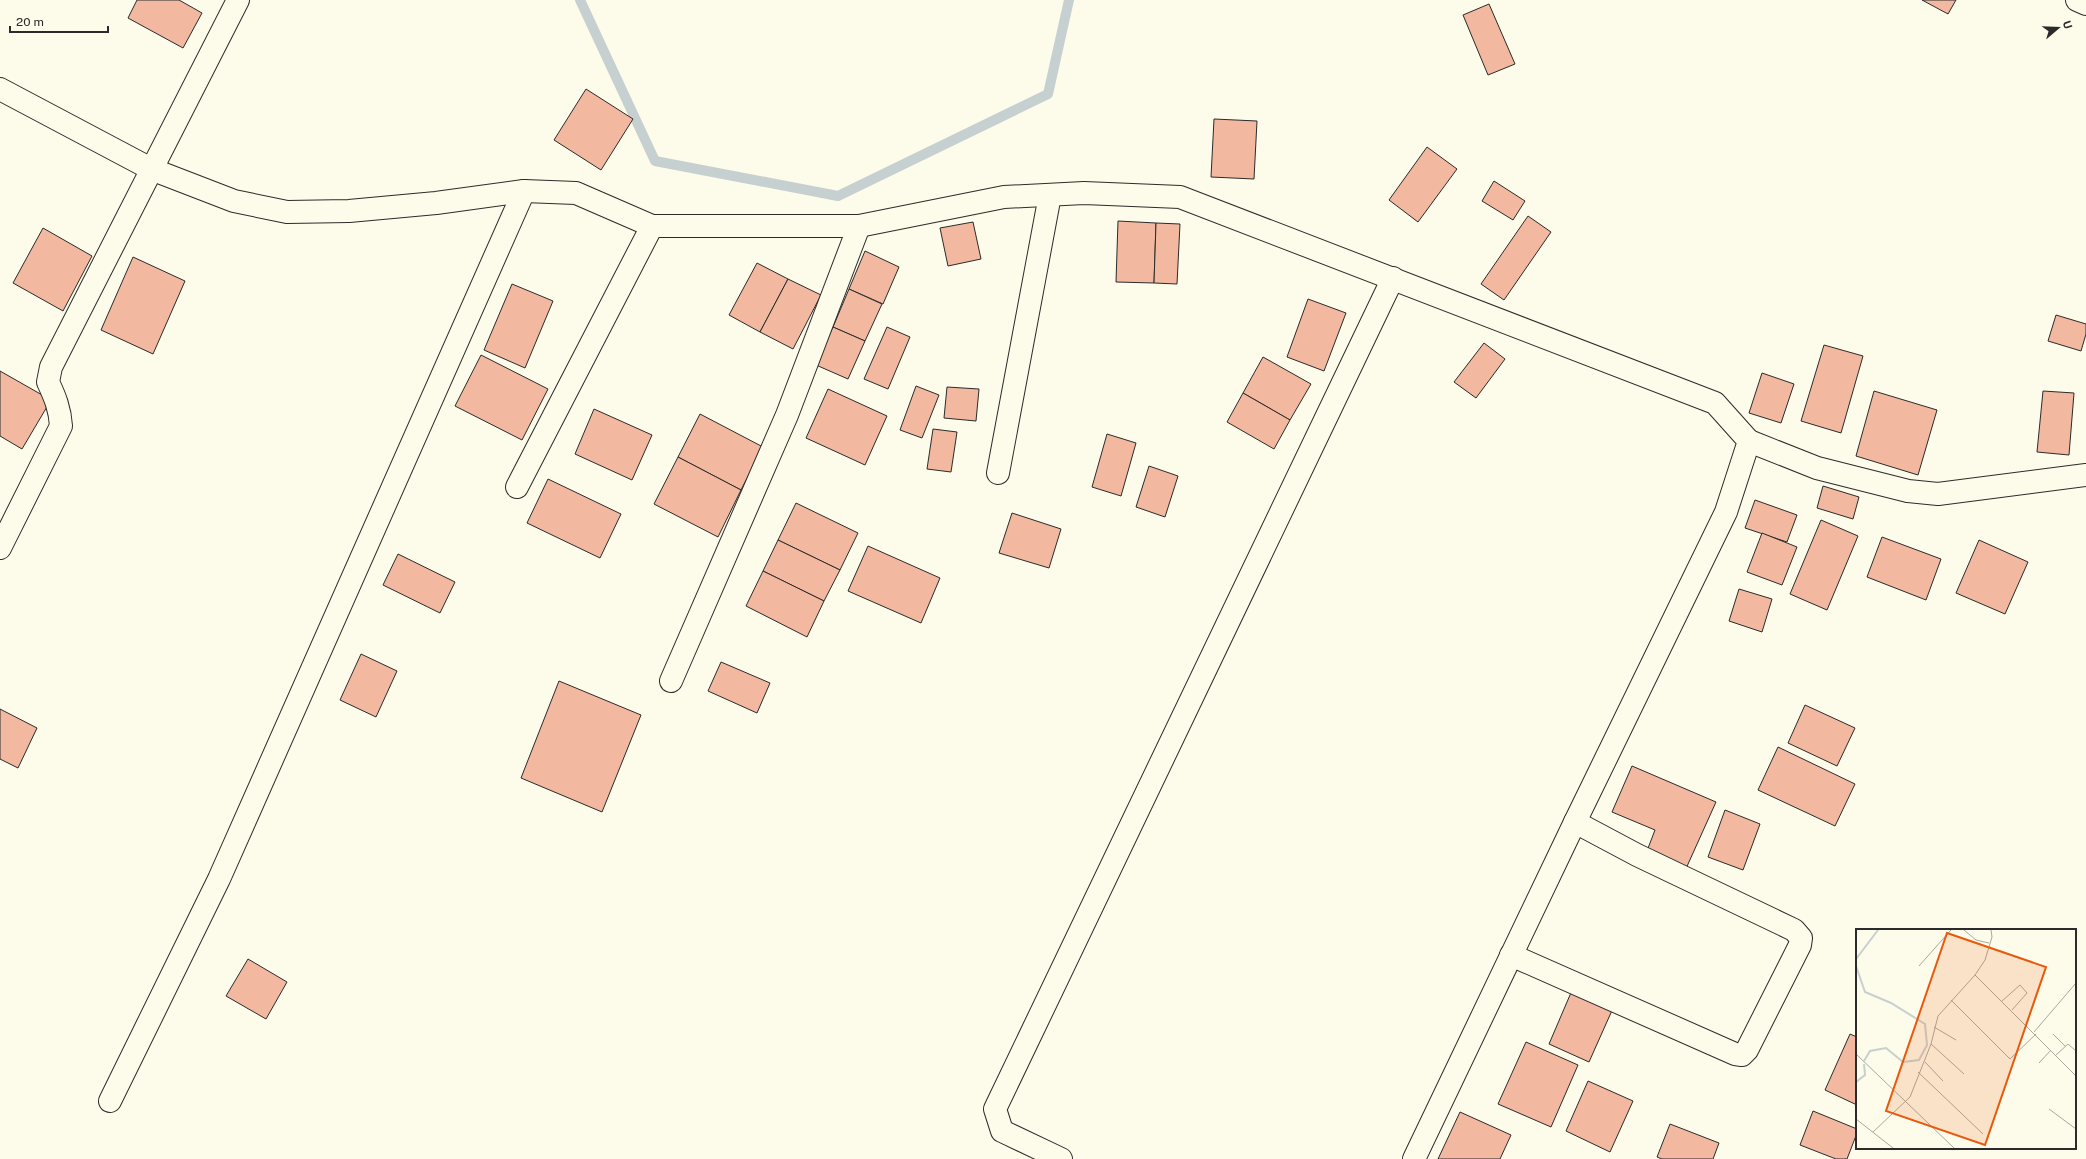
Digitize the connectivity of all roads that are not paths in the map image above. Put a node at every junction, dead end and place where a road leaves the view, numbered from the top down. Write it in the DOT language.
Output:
graph roads {
  1 [pos="238,0"];
  2 [pos="2077,0"];
  3 [pos="2086,4"];
  4 [pos="0,89"];
  5 [pos="151,169"];
  6 [pos="524,191"];
  7 [pos="1050,195"];
  8 [pos="652,226"];
  9 [pos="860,226"];
  10 [pos="1393,278"];
  11 [pos="1749,441"];
  12 [pos="998,473"];
  13 [pos="2086,475"];
  14 [pos="517,486"];
  15 [pos="0,548"];
  16 [pos="671,681"];
  17 [pos="1575,822"];
  18 [pos="1511,955"];
  19 [pos="110,1101"];
  20 [pos="1061,1159"];
  21 [pos="1414,1159"];
  1 -- 5 [label="street"];
  2 -- 3 [label="street"];
  4 -- 5 [label="street"];
  5 -- 6 [label="street"];
  5 -- 15 [label="street"];
  6 -- 8 [label="street"];
  6 -- 19 [label="street"];
  7 -- 9 [label="street"];
  7 -- 10 [label="street"];
  7 -- 12 [label="street"];
  8 -- 9 [label="street"];
  8 -- 14 [label="street"];
  9 -- 16 [label="street"];
  10 -- 11 [label="street"];
  10 -- 20 [label="street"];
  11 -- 13 [label="street"];
  11 -- 17 [label="street"];
  17 -- 18 [label="street"];
  17 -- 18 [label="street"];
  18 -- 21 [label="street"];
}
